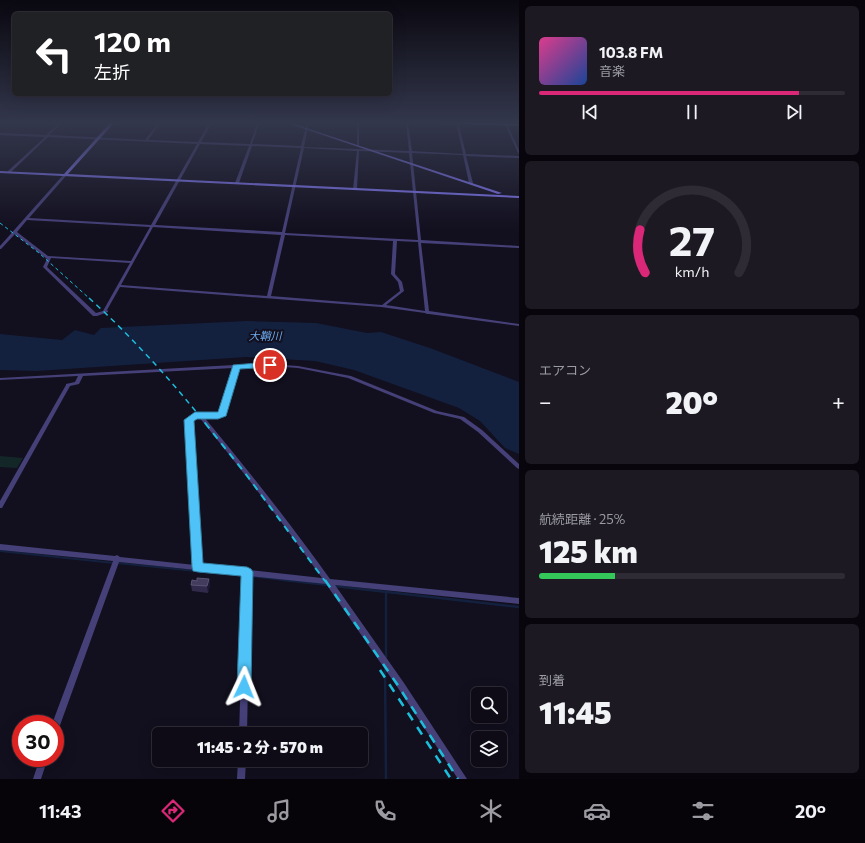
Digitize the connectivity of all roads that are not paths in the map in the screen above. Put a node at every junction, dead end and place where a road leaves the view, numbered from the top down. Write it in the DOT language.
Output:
graph roads {
  1 [pos="24,158"];
  2 [pos="80,158"];
  3 [pos="191,158"];
  4 [pos="246,158"];
  5 [pos="301,158"];
  6 [pos="357,158"];
  7 [pos="398,158"];
  8 [pos="411,158"];
  9 [pos="466,158"];
  10 [pos="412,163"];
  11 [pos="0,172"];
  12 [pos="9,172"];
  13 [pos="65,175"];
  14 [pos="178,181"];
  15 [pos="471,183"];
  16 [pos="236,184"];
  17 [pos="295,186"];
  18 [pos="355,189"];
  19 [pos="414,192"];
  20 [pos="512,197"];
  21 [pos="519,197"];
  22 [pos="26,219"];
  23 [pos="153,226"];
  24 [pos="15,232"];
  25 [pos="284,233"];
  26 [pos="395,240"];
  27 [pos="420,241"];
  28 [pos="519,247"];
  29 [pos="0,248"];
  30 [pos="46,257"];
  31 [pos="132,262"];
  32 [pos="119,286"];
  33 [pos="269,298"];
  34 [pos="383,306"];
  35 [pos="427,313"];
  36 [pos="519,325"];
  37 [pos="236,366"];
  38 [pos="81,376"];
  39 [pos="0,379"];
  40 [pos="200,415"];
  41 [pos="519,467"];
  42 [pos="0,506"];
  43 [pos="0,547"];
  44 [pos="115,561"];
  45 [pos="198,567"];
  46 [pos="247,575"];
  47 [pos="330,584"];
  48 [pos="519,601"];
  49 [pos="60,715"];
  50 [pos="243,727"];
  51 [pos="41,767"];
  52 [pos="242,767"];
  53 [pos="37,779"];
  54 [pos="241,779"];
  55 [pos="463,779"];
  1 -- 12 [label="street"];
  2 -- 13 [label="street"];
  3 -- 14 [label="street"];
  4 -- 16 [label="street"];
  5 -- 17 [label="street"];
  6 -- 18 [label="street"];
  7 -- 10 [label="street"];
  8 -- 10 [label="street"];
  9 -- 15 [label="street"];
  10 -- 15 [label="street"];
  10 -- 19 [label="street"];
  11 -- 12 [label="street"];
  12 -- 13 [label="street"];
  13 -- 14 [label="street"];
  13 -- 22 [label="street"];
  14 -- 16 [label="street"];
  14 -- 23 [label="street"];
  15 -- 20 [label="street"];
  16 -- 17 [label="street"];
  17 -- 18 [label="street"];
  17 -- 25 [label="street"];
  18 -- 19 [label="street"];
  19 -- 20 [label="street"];
  19 -- 27 [label="street"];
  20 -- 21 [label="street"];
  22 -- 23 [label="street"];
  22 -- 24 [label="street"];
  23 -- 25 [label="street"];
  23 -- 31 [label="street"];
  24 -- 29 [label="street"];
  24 -- 30 [label="street"];
  25 -- 26 [label="street"];
  25 -- 33 [label="street"];
  26 -- 27 [label="street"];
  26 -- 34 [label="street"];
  27 -- 28 [label="street"];
  27 -- 35 [label="street"];
  30 -- 31 [label="street"];
  30 -- 32 [label="street"];
  31 -- 32 [label="street"];
  32 -- 33 [label="street"];
  33 -- 34 [label="street"];
  34 -- 35 [label="street"];
  35 -- 36 [label="street"];
  37 -- 38 [label="street"];
  37 -- 40 [label="street"];
  37 -- 41 [label="street"];
  38 -- 39 [label="street"];
  38 -- 42 [label="street"];
  40 -- 45 [label="street"];
  40 -- 47 [label="street"];
  43 -- 44 [label="street"];
  44 -- 45 [label="street"];
  44 -- 49 [label="street"];
  45 -- 46 [label="street"];
  46 -- 47 [label="street"];
  46 -- 50 [label="street"];
  47 -- 48 [label="street"];
  47 -- 55 [label="street"];
  51 -- 53 [label="street"];
  52 -- 54 [label="street"];
}
